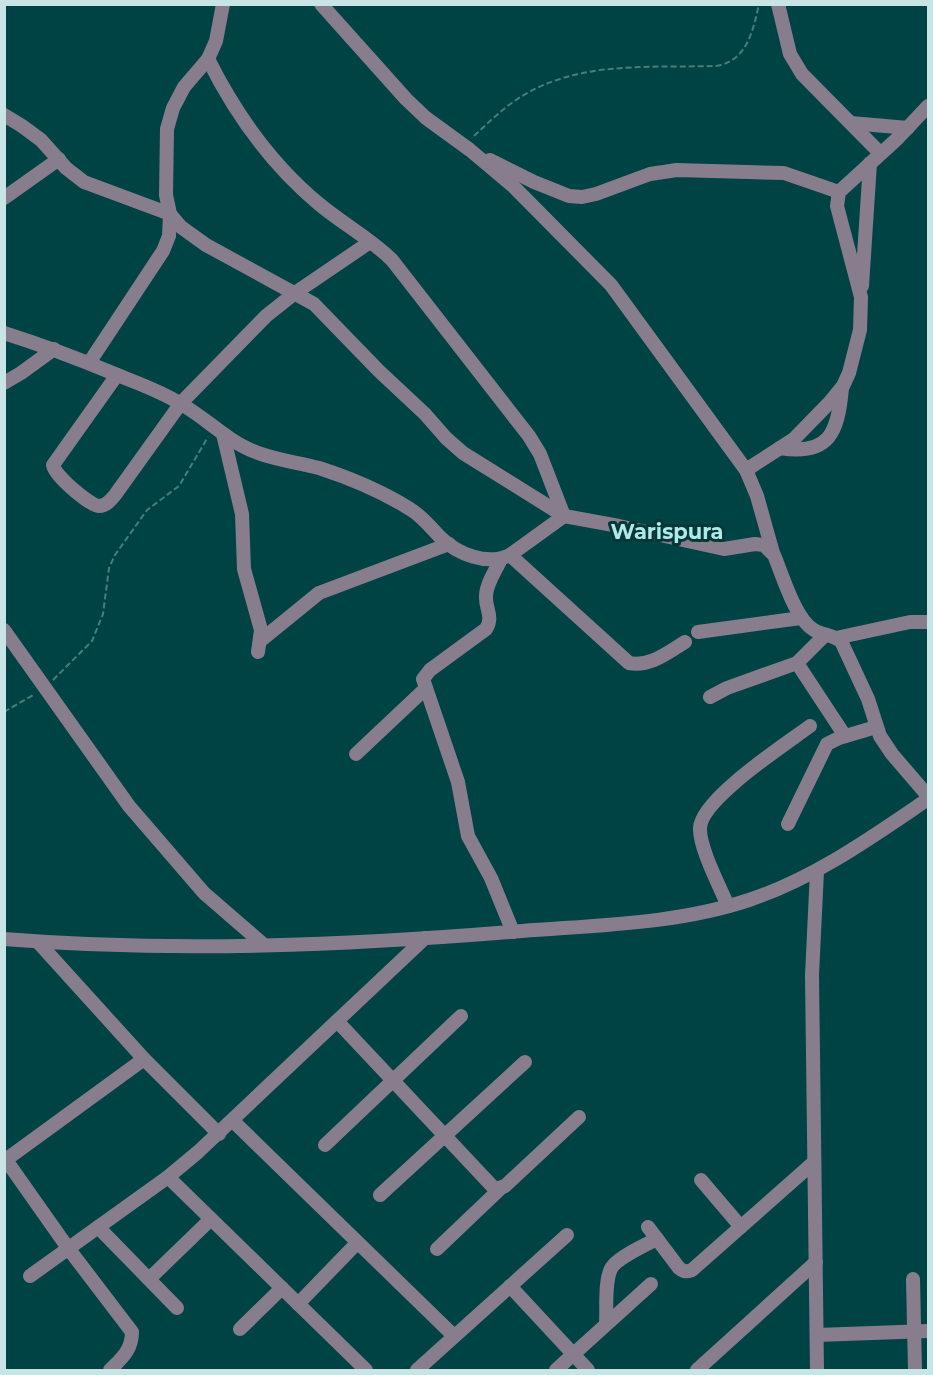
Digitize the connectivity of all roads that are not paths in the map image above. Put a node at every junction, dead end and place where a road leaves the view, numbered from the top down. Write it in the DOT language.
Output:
graph roads {
  1 [pos="223,4"];
  2 [pos="321,4"];
  3 [pos="778,4"];
  4 [pos="208,59"];
  5 [pos="928,106"];
  6 [pos="4,115"];
  7 [pos="851,123"];
  8 [pos="908,128"];
  9 [pos="467,148"];
  10 [pos="875,158"];
  11 [pos="59,159"];
  12 [pos="839,192"];
  13 [pos="4,198"];
  14 [pos="170,214"];
  15 [pos="370,242"];
  16 [pos="295,293"];
  17 [pos="861,297"];
  18 [pos="4,333"];
  19 [pos="54,349"];
  20 [pos="89,363"];
  21 [pos="117,375"];
  22 [pos="4,383"];
  23 [pos="843,386"];
  24 [pos="181,403"];
  25 [pos="218,430"];
  26 [pos="780,448"];
  27 [pos="746,470"];
  28 [pos="564,516"];
  29 [pos="449,544"];
  30 [pos="774,555"];
  31 [pos="506,557"];
  32 [pos="801,618"];
  33 [pos="928,622"];
  34 [pos="4,630"];
  35 [pos="698,632"];
  36 [pos="830,636"];
  37 [pos="685,642"];
  38 [pos="797,663"];
  39 [pos="425,689"];
  40 [pos="710,697"];
  41 [pos="810,726"];
  42 [pos="876,727"];
  43 [pos="845,736"];
  44 [pos="356,754"];
  45 [pos="928,797"];
  46 [pos="788,824"];
  47 [pos="817,871"];
  48 [pos="728,906"];
  49 [pos="513,932"];
  50 [pos="425,938"];
  51 [pos="4,939"];
  52 [pos="38,942"];
  53 [pos="264,945"];
  54 [pos="460,1016"];
  55 [pos="337,1021"];
  56 [pos="144,1059"];
  57 [pos="525,1062"];
  58 [pos="393,1081"];
  59 [pos="579,1117"];
  60 [pos="233,1121"];
  61 [pos="219,1134"];
  62 [pos="444,1136"];
  63 [pos="325,1145"];
  64 [pos="5,1161"];
  65 [pos="813,1163"];
  66 [pos="168,1177"];
  67 [pos="701,1180"];
  68 [pos="501,1188"];
  69 [pos="380,1195"];
  70 [pos="211,1219"];
  71 [pos="98,1227"];
  72 [pos="741,1227"];
  73 [pos="567,1235"];
  74 [pos="357,1243"];
  75 [pos="68,1248"];
  76 [pos="437,1249"];
  77 [pos="816,1262"];
  78 [pos="30,1276"];
  79 [pos="913,1279"];
  80 [pos="149,1280"];
  81 [pos="651,1284"];
  82 [pos="510,1286"];
  83 [pos="282,1288"];
  84 [pos="298,1304"];
  85 [pos="177,1308"];
  86 [pos="606,1324"];
  87 [pos="240,1329"];
  88 [pos="928,1331"];
  89 [pos="914,1332"];
  90 [pos="817,1335"];
  91 [pos="454,1336"];
  92 [pos="573,1354"];
  93 [pos="110,1371"];
  94 [pos="366,1371"];
  95 [pos="417,1371"];
  96 [pos="556,1371"];
  97 [pos="588,1371"];
  98 [pos="697,1371"];
  99 [pos="817,1371"];
  100 [pos="915,1371"];
  1 -- 4 [label="street"];
  2 -- 9 [label="street"];
  3 -- 7 [label="street"];
  4 -- 14 [label="street"];
  4 -- 15 [label="street"];
  5 -- 8 [label="street"];
  6 -- 11 [label="street"];
  7 -- 8 [label="street"];
  7 -- 10 [label="street"];
  8 -- 10 [label="street"];
  9 -- 12 [label="street"];
  9 -- 27 [label="street"];
  10 -- 12 [label="street"];
  10 -- 17 [label="street"];
  11 -- 13 [label="street"];
  11 -- 14 [label="street"];
  12 -- 17 [label="street"];
  14 -- 16 [label="street"];
  14 -- 20 [label="street"];
  15 -- 16 [label="street"];
  15 -- 28 [label="street"];
  16 -- 24 [label="street"];
  16 -- 28 [label="street"];
  17 -- 23 [label="street"];
  18 -- 19 [label="street"];
  19 -- 20 [label="street"];
  19 -- 22 [label="street"];
  20 -- 21 [label="street"];
  21 -- 24 [label="street"];
  21 -- 24 [label="street"];
  23 -- 26 [label="street"];
  23 -- 26 [label="street"];
  24 -- 25 [label="street"];
  25 -- 29 [label="street"];
  25 -- 29 [label="street"];
  26 -- 27 [label="street"];
  27 -- 30 [label="street"];
  28 -- 30 [label="street"];
  28 -- 31 [label="street"];
  29 -- 31 [label="street"];
  30 -- 32 [label="street"];
  31 -- 37 [label="street"];
  31 -- 39 [label="street"];
  32 -- 35 [label="street"];
  32 -- 36 [label="street"];
  33 -- 36 [label="street"];
  34 -- 53 [label="street"];
  36 -- 38 [label="street"];
  36 -- 42 [label="street"];
  38 -- 40 [label="street"];
  38 -- 43 [label="street"];
  39 -- 44 [label="street"];
  39 -- 49 [label="street"];
  41 -- 48 [label="street"];
  42 -- 43 [label="street"];
  42 -- 45 [label="street"];
  43 -- 46 [label="street"];
  45 -- 47 [label="street"];
  47 -- 48 [label="street"];
  47 -- 65 [label="street"];
  48 -- 49 [label="street"];
  49 -- 50 [label="street"];
  50 -- 53 [label="street"];
  50 -- 55 [label="street"];
  51 -- 52 [label="street"];
  52 -- 53 [label="street"];
  52 -- 56 [label="street"];
  54 -- 58 [label="street"];
  55 -- 58 [label="street"];
  55 -- 60 [label="street"];
  56 -- 61 [label="street"];
  56 -- 64 [label="street"];
  57 -- 62 [label="street"];
  58 -- 62 [label="street"];
  58 -- 63 [label="street"];
  59 -- 68 [label="street"];
  60 -- 61 [label="street"];
  60 -- 74 [label="street"];
  61 -- 66 [label="street"];
  62 -- 68 [label="street"];
  62 -- 69 [label="street"];
  64 -- 75 [label="street"];
  65 -- 72 [label="street"];
  65 -- 77 [label="street"];
  66 -- 70 [label="street"];
  66 -- 71 [label="street"];
  67 -- 72 [label="street"];
  68 -- 76 [label="street"];
  70 -- 80 [label="street"];
  70 -- 83 [label="street"];
  71 -- 75 [label="street"];
  71 -- 80 [label="street"];
  72 -- 86 [label="street"];
  73 -- 82 [label="street"];
  74 -- 84 [label="street"];
  74 -- 91 [label="street"];
  75 -- 78 [label="street"];
  75 -- 93 [label="street"];
  77 -- 90 [label="street"];
  77 -- 98 [label="street"];
  79 -- 89 [label="street"];
  80 -- 85 [label="street"];
  81 -- 86 [label="street"];
  82 -- 91 [label="street"];
  82 -- 92 [label="street"];
  83 -- 84 [label="street"];
  83 -- 87 [label="street"];
  84 -- 94 [label="street"];
  86 -- 92 [label="street"];
  88 -- 89 [label="street"];
  89 -- 90 [label="street"];
  89 -- 100 [label="street"];
  90 -- 99 [label="street"];
  91 -- 95 [label="street"];
  92 -- 96 [label="street"];
  92 -- 97 [label="street"];
}
